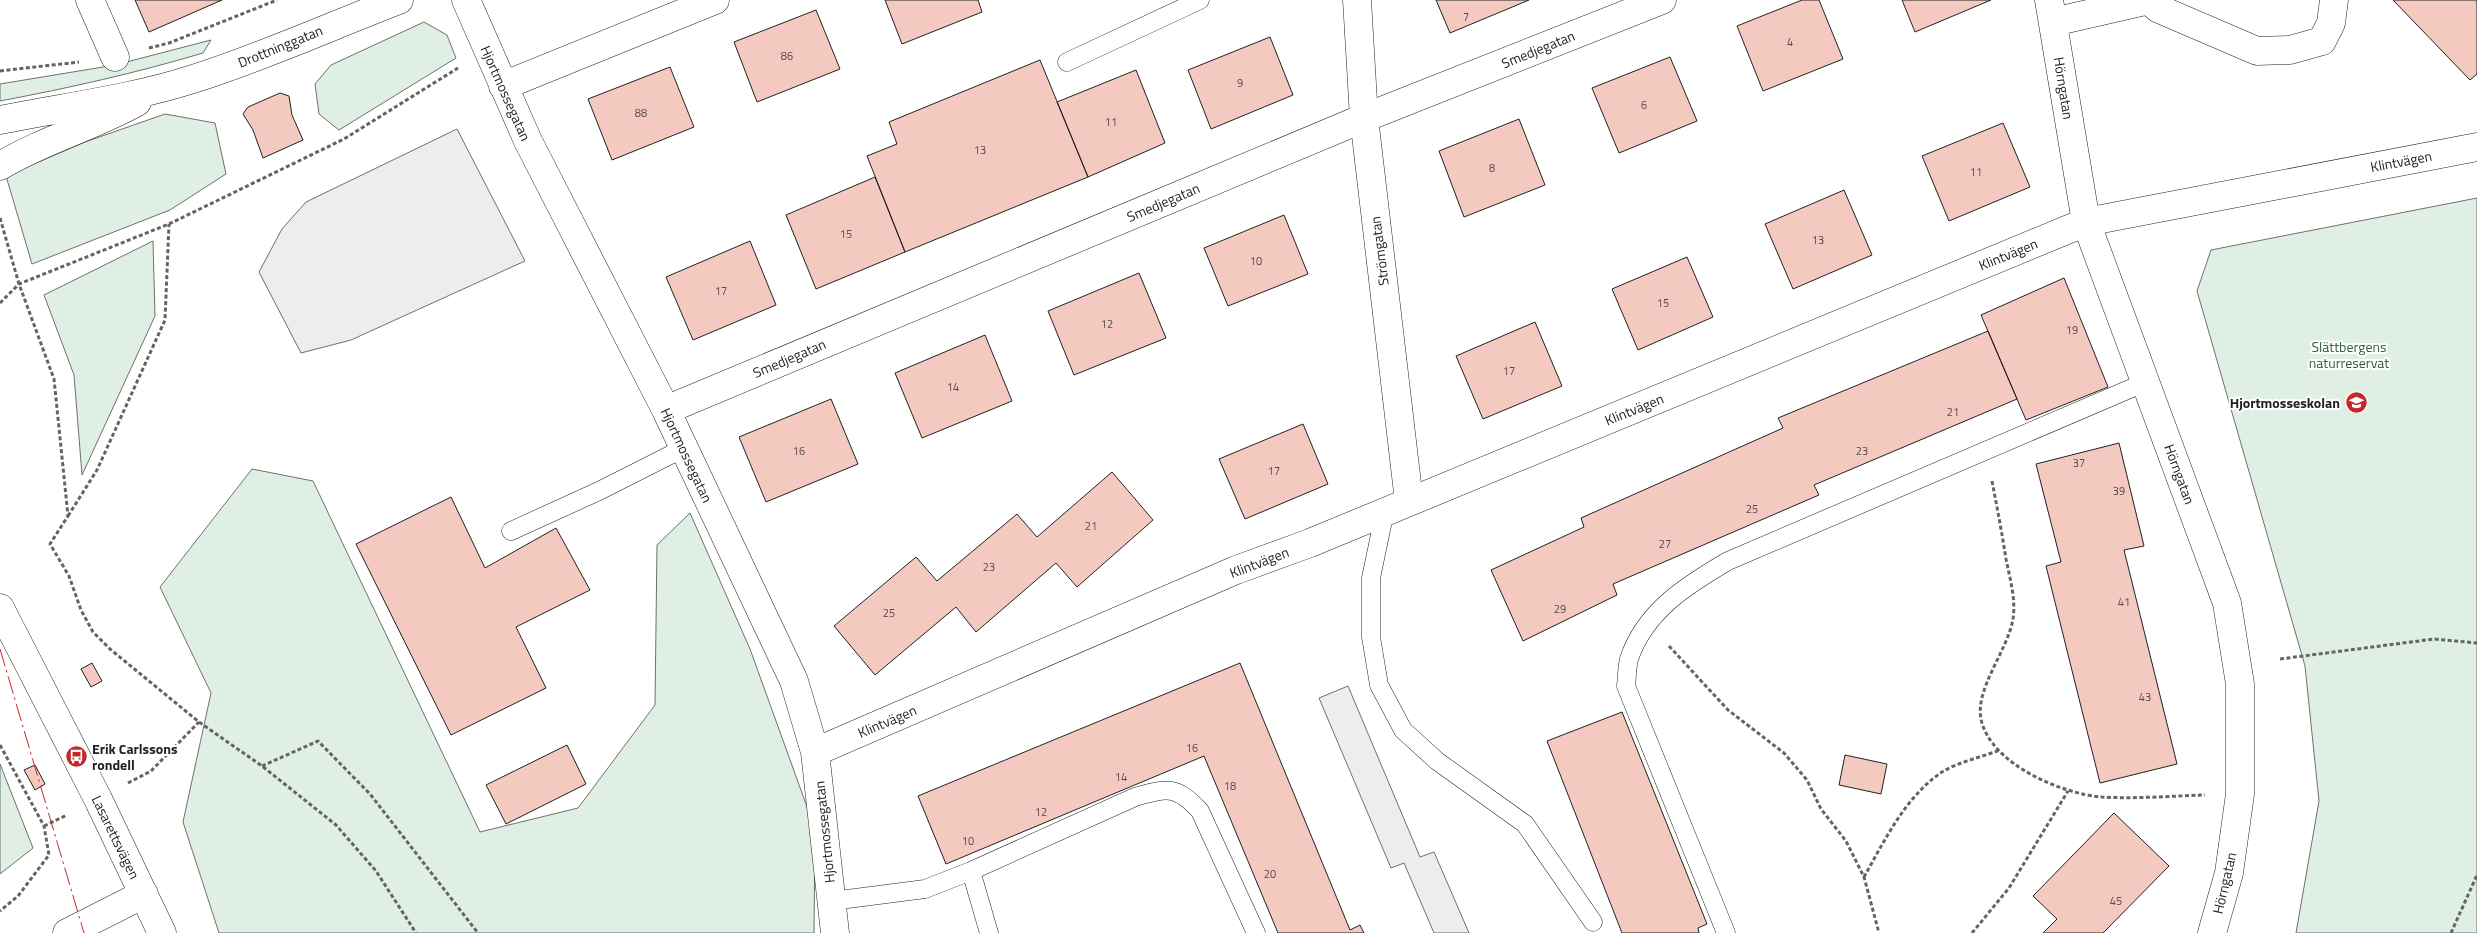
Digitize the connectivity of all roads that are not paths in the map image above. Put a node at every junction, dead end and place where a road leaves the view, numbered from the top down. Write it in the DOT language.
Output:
graph roads {
  1 [pos="90,0"];
  2 [pos="399,0"];
  3 [pos="466,0"];
  4 [pos="715,0"];
  5 [pos="1200,0"];
  6 [pos="1357,0"];
  7 [pos="1662,0"];
  8 [pos="2148,0"];
  9 [pos="2334,0"];
  10 [pos="2051,11"];
  11 [pos="115,57"];
  12 [pos="1066,62"];
  13 [pos="503,86"];
  14 [pos="160,89"];
  15 [pos="1364,118"];
  16 [pos="0,120"];
  17 [pos="2477,147"];
  18 [pos="0,166"];
  19 [pos="2086,222"];
  20 [pos="2146,382"];
  21 [pos="666,410"];
  22 [pos="684,448"];
  23 [pos="1397,506"];
  24 [pos="511,530"];
  25 [pos="0,608"];
  26 [pos="815,752"];
  27 [pos="971,871"];
  28 [pos="144,894"];
  29 [pos="832,901"];
  30 [pos="1593,922"];
  31 [pos="67,933"];
  32 [pos="162,933"];
  33 [pos="835,933"];
  34 [pos="989,933"];
  35 [pos="1256,933"];
  36 [pos="1726,933"];
  37 [pos="2212,933"];
  1 -- 11 [label="street"];
  2 -- 14 [label="street, Drottninggatan"];
  3 -- 13 [label="street, Hjortmossegatan"];
  4 -- 13 [label="street"];
  5 -- 12 [label="lane"];
  6 -- 15 [label="street, Strömgatan"];
  7 -- 15 [label="street, Smedjegatan"];
  8 -- 9 [label="street, Hörngatan"];
  8 -- 10 [label="street, Hörngatan"];
  10 -- 19 [label="street, Hörngatan"];
  13 -- 21 [label="street, Hjortmossegatan"];
  14 -- 16 [label="street, Drottninggatan"];
  14 -- 18 [label="street, Drottninggatan"];
  15 -- 21 [label="street, Smedjegatan"];
  15 -- 23 [label="street, Strömgatan"];
  17 -- 19 [label="street, Klintvägen"];
  19 -- 20 [label="street, Hörngatan"];
  19 -- 23 [label="street, Klintvägen"];
  20 -- 36 [label="lane"];
  20 -- 37 [label="street, Hörngatan"];
  21 -- 22 [label="street, Hjortmossegatan"];
  22 -- 24 [label="lane"];
  22 -- 26 [label="street, Hjortmossegatan"];
  23 -- 26 [label="street, Klintvägen"];
  23 -- 30 [label="lane"];
  25 -- 28 [label="street, Lasarettsvägen"];
  26 -- 29 [label="street, Hjortmossegatan"];
  27 -- 29 [label="lane"];
  27 -- 34 [label="lane"];
  27 -- 35 [label="lane"];
  28 -- 31 [label="street"];
  28 -- 32 [label="street, Lasarettsvägen"];
  29 -- 33 [label="street, Hjortmossegatan"];
}
